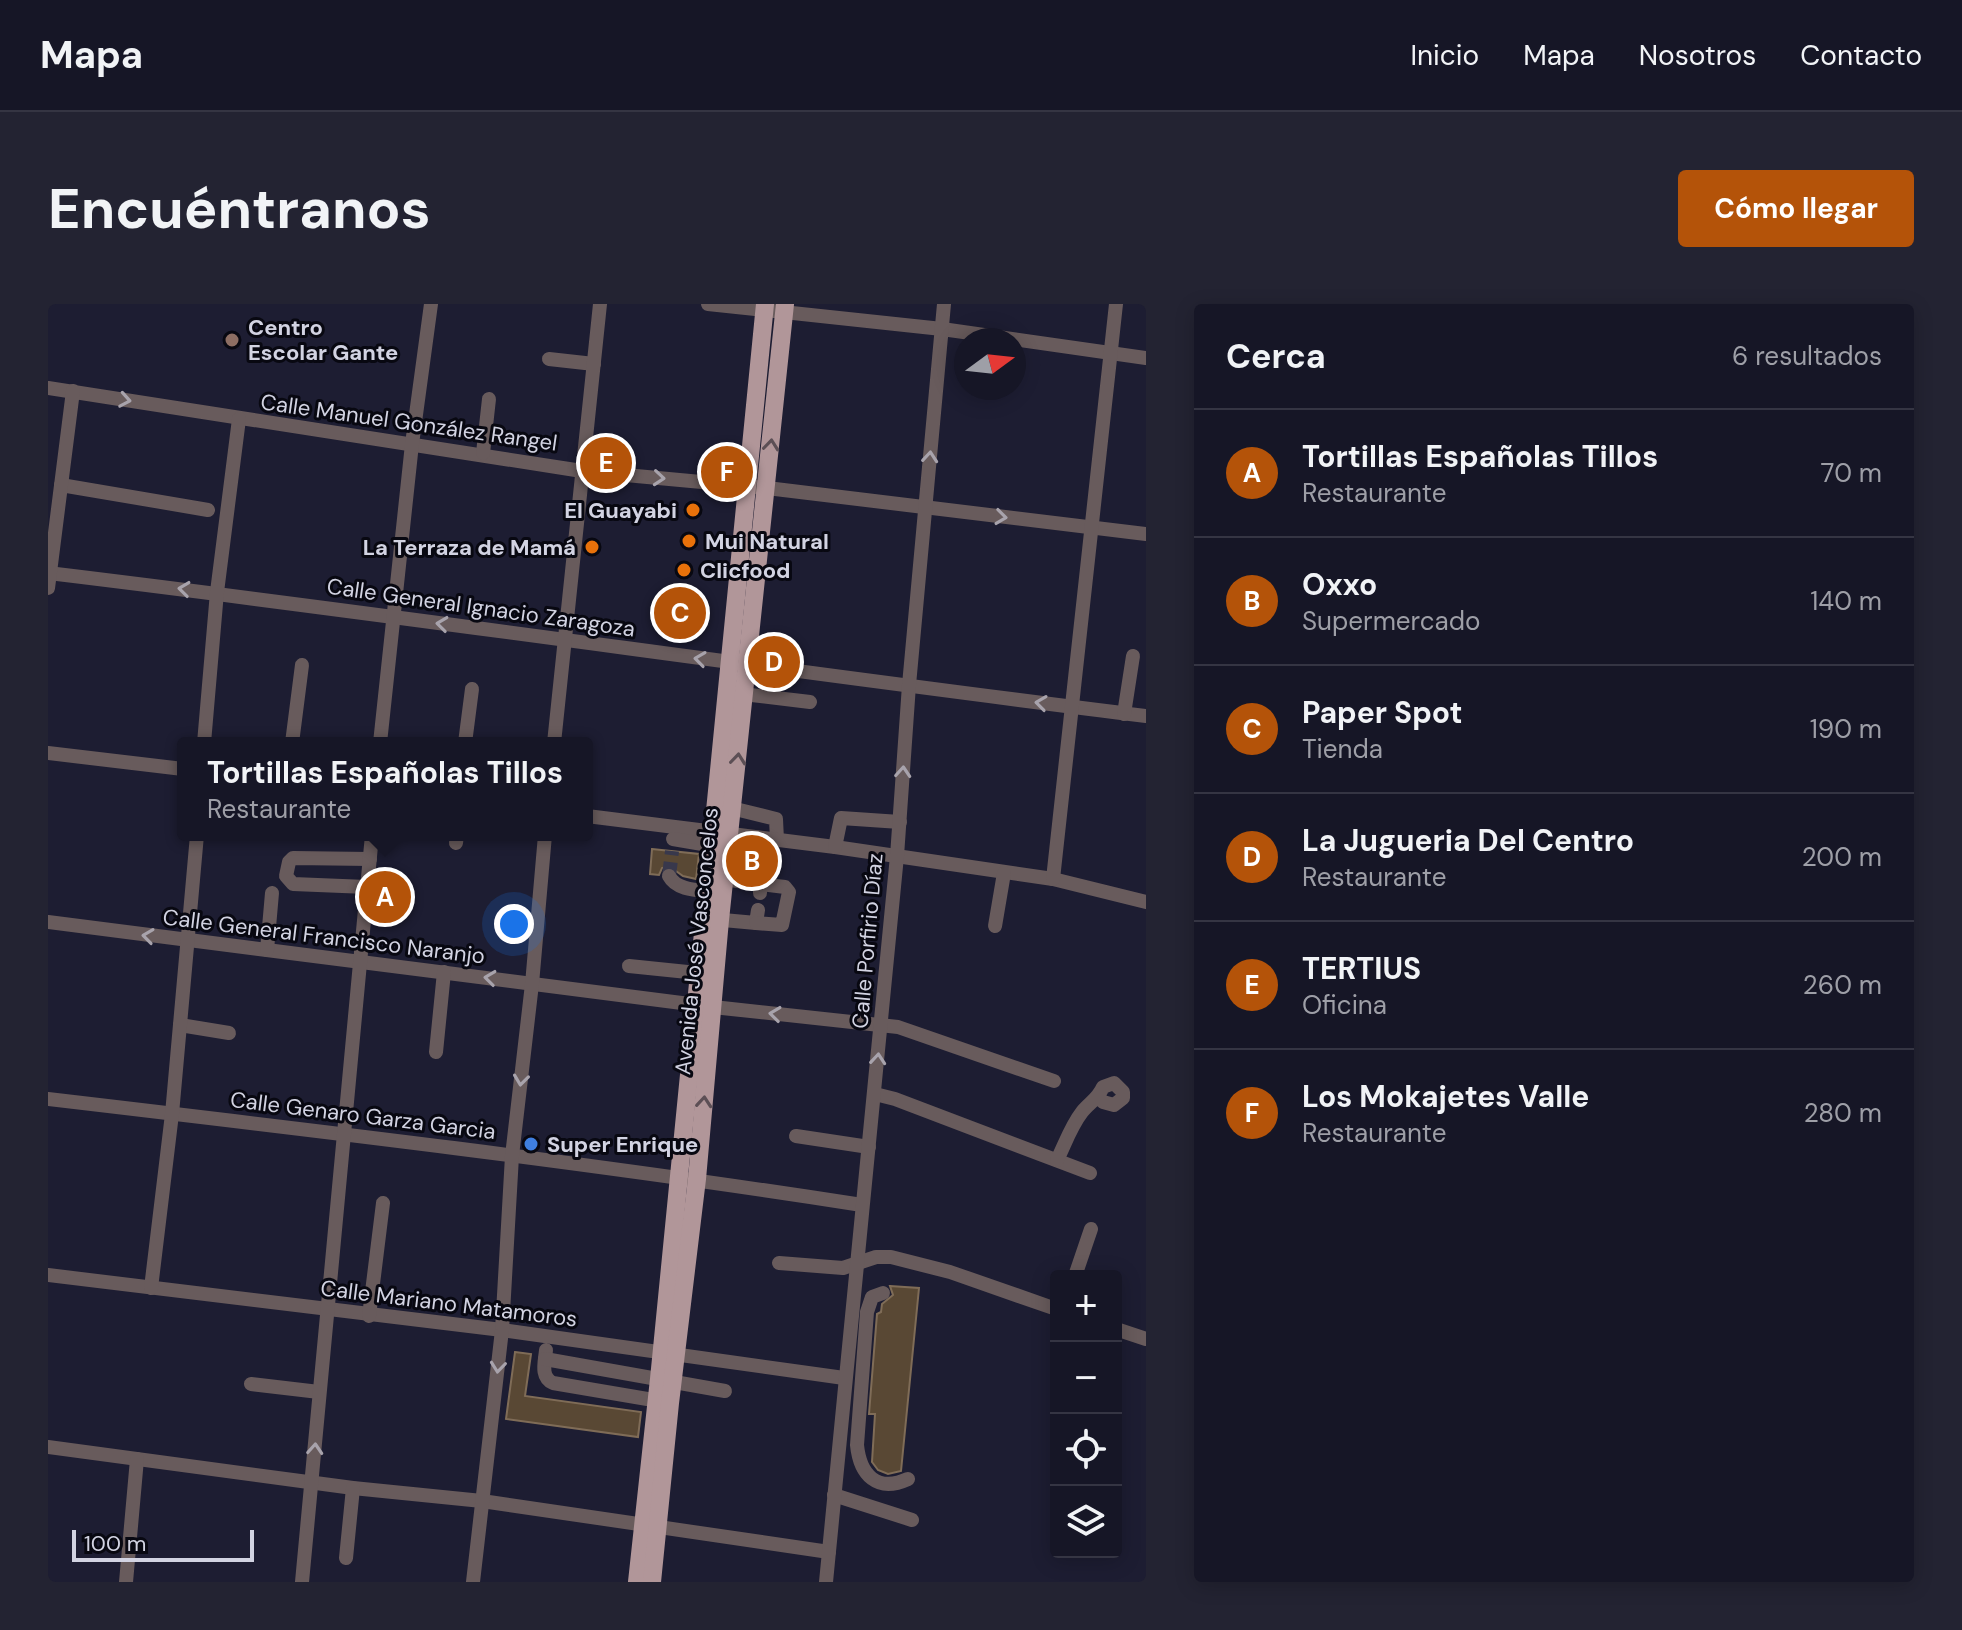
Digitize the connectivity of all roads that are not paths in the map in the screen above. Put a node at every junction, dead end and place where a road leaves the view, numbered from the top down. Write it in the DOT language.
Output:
graph roads {
  1 [pos="431,304"];
  2 [pos="600,304"];
  3 [pos="708,304"];
  4 [pos="944,304"];
  5 [pos="1116,304"];
  6 [pos="765,307"];
  7 [pos="785,308"];
  8 [pos="942,329"];
  9 [pos="1110,353"];
  10 [pos="1146,358"];
  11 [pos="549,359"];
  12 [pos="594,364"];
  13 [pos="48,388"];
  14 [pos="73,391"];
  15 [pos="489,399"];
  16 [pos="239,419"];
  17 [pos="412,444"];
  18 [pos="483,453"];
  19 [pos="582,471"];
  20 [pos="61,485"];
  21 [pos="747,486"];
  22 [pos="767,488"];
  23 [pos="925,508"];
  24 [pos="208,510"];
  25 [pos="1091,528"];
  26 [pos="1146,534"];
  27 [pos="48,578"];
  28 [pos="217,592"];
  29 [pos="393,618"];
  30 [pos="564,640"];
  31 [pos="1133,656"];
  32 [pos="738,664"];
  33 [pos="302,665"];
  34 [pos="909,685"];
  35 [pos="472,689"];
  36 [pos="735,694"];
  37 [pos="810,702"];
  38 [pos="1072,707"];
  39 [pos="1124,714"];
  40 [pos="1146,716"];
  41 [pos="205,737"];
  42 [pos="293,737"];
  43 [pos="381,737"];
  44 [pos="466,737"];
  45 [pos="555,737"];
  46 [pos="48,753"];
  47 [pos="177,768"];
  48 [pos="724,807"];
  49 [pos="593,818"];
  50 [pos="900,822"];
  51 [pos="720,840"];
  52 [pos="777,840"];
  53 [pos="197,841"];
  54 [pos="372,841"];
  55 [pos="544,841"];
  56 [pos="835,847"];
  57 [pos="897,856"];
  58 [pos="370,859"];
  59 [pos="1004,873"];
  60 [pos="669,876"];
  61 [pos="1053,879"];
  62 [pos="715,885"];
  63 [pos="367,887"];
  64 [pos="272,893"];
  65 [pos="1146,902"];
  66 [pos="712,919"];
  67 [pos="48,922"];
  68 [pos="995,926"];
  69 [pos="189,941"];
  70 [pos="267,950"];
  71 [pos="359,960"];
  72 [pos="629,966"];
  73 [pos="444,972"];
  74 [pos="707,974"];
  75 [pos="532,984"];
  76 [pos="704,1005"];
  77 [pos="180,1025"];
  78 [pos="881,1026"];
  79 [pos="229,1033"];
  80 [pos="436,1052"];
  81 [pos="1054,1081"];
  82 [pos="875,1094"];
  83 [pos="1099,1097"];
  84 [pos="48,1099"];
  85 [pos="172,1114"];
  86 [pos="342,1132"];
  87 [pos="796,1136"];
  88 [pos="869,1147"];
  89 [pos="512,1156"];
  90 [pos="1057,1160"];
  91 [pos="1090,1173"];
  92 [pos="688,1178"];
  93 [pos="383,1203"];
  94 [pos="862,1205"];
  95 [pos="1091,1229"];
  96 [pos="779,1263"];
  97 [pos="856,1264"];
  98 [pos="1077,1270"];
  99 [pos="48,1275"];
  100 [pos="151,1288"];
  101 [pos="883,1293"];
  102 [pos="1050,1307"];
  103 [pos="326,1310"];
  104 [pos="369,1316"];
  105 [pos="850,1326"];
  106 [pos="866,1328"];
  107 [pos="502,1330"];
  108 [pos="1122,1331"];
  109 [pos="547,1337"];
  110 [pos="1146,1339"];
  111 [pos="669,1352"];
  112 [pos="545,1359"];
  113 [pos="630,1374"];
  114 [pos="844,1378"];
  115 [pos="666,1380"];
  116 [pos="251,1384"];
  117 [pos="725,1391"];
  118 [pos="319,1392"];
  119 [pos="627,1396"];
  120 [pos="663,1402"];
  121 [pos="838,1443"];
  122 [pos="857,1445"];
  123 [pos="48,1447"];
  124 [pos="137,1459"];
  125 [pos="908,1479"];
  126 [pos="312,1481"];
  127 [pos="353,1488"];
  128 [pos="834,1495"];
  129 [pos="482,1501"];
  130 [pos="912,1520"];
  131 [pos="650,1525"];
  132 [pos="829,1552"];
  133 [pos="346,1558"];
  134 [pos="126,1582"];
  135 [pos="302,1582"];
  136 [pos="473,1582"];
  137 [pos="637,1582"];
  138 [pos="652,1582"];
  139 [pos="826,1582"];
  1 -- 17 [label="street"];
  2 -- 12 [label="street"];
  3 -- 6 [label="street"];
  4 -- 8 [label="street, Calle Porfirio Díaz"];
  5 -- 9 [label="street"];
  6 -- 7 [label="street"];
  6 -- 21 [label="main road, Avenida José Vasconcelos"];
  7 -- 8 [label="street"];
  22 -- 7 [label="main road, Avenida José Vasconcelos, one-way"];
  8 -- 9 [label="street"];
  23 -- 8 [label="street, Calle Porfirio Díaz, one-way"];
  9 -- 10 [label="street"];
  9 -- 25 [label="street"];
  11 -- 12 [label="street"];
  12 -- 19 [label="street"];
  13 -- 14 [label="street, Calle Manuel González Rangel"];
  14 -- 16 [label="street, Calle Manuel González Rangel, one-way"];
  14 -- 20 [label="street"];
  15 -- 18 [label="street"];
  16 -- 17 [label="street, Calle Manuel González Rangel"];
  16 -- 28 [label="street"];
  17 -- 18 [label="street, Calle Manuel González Rangel"];
  17 -- 29 [label="street"];
  18 -- 19 [label="street, Calle Manuel González Rangel"];
  19 -- 21 [label="street, Calle Manuel González Rangel, one-way"];
  19 -- 30 [label="street"];
  20 -- 24 [label="street"];
  20 -- 27 [label="street"];
  21 -- 22 [label="street, Calle Manuel González Rangel"];
  21 -- 32 [label="main road, Avenida José Vasconcelos"];
  22 -- 23 [label="street, Calle Manuel González Rangel"];
  22 -- 32 [label="main road, Avenida José Vasconcelos"];
  23 -- 25 [label="street, Calle Manuel González Rangel, one-way"];
  23 -- 34 [label="street, Calle Porfirio Díaz"];
  25 -- 26 [label="street, Calle Manuel González Rangel"];
  25 -- 38 [label="street"];
  28 -- 27 [label="street, Calle General Ignacio Zaragoza, one-way"];
  28 -- 29 [label="street, Calle General Ignacio Zaragoza"];
  28 -- 41 [label="street"];
  30 -- 29 [label="street, Calle General Ignacio Zaragoza, one-way"];
  29 -- 43 [label="street"];
  32 -- 30 [label="street, Calle General Ignacio Zaragoza, one-way"];
  30 -- 45 [label="street"];
  31 -- 39 [label="street"];
  32 -- 34 [label="street, Calle General Ignacio Zaragoza"];
  32 -- 36 [label="main road, Avenida José Vasconcelos"];
  33 -- 42 [label="street"];
  38 -- 34 [label="street, Calle General Ignacio Zaragoza, one-way"];
  50 -- 34 [label="street, Calle Porfirio Díaz, one-way"];
  35 -- 44 [label="street"];
  36 -- 37 [label="street"];
  36 -- 48 [label="main road, Avenida José Vasconcelos"];
  38 -- 39 [label="street, Calle General Ignacio Zaragoza"];
  38 -- 61 [label="street"];
  39 -- 40 [label="street, Calle General Ignacio Zaragoza"];
  46 -- 47 [label="street"];
  48 -- 51 [label="main road, Avenida José Vasconcelos"];
  48 -- 52 [label="street"];
  49 -- 51 [label="street"];
  50 -- 56 [label="street"];
  50 -- 57 [label="street, Calle Porfirio Díaz"];
  51 -- 52 [label="street"];
  51 -- 62 [label="main road, Avenida José Vasconcelos"];
  52 -- 56 [label="street"];
  53 -- 69 [label="street"];
  54 -- 58 [label="street"];
  55 -- 75 [label="street"];
  56 -- 57 [label="street"];
  57 -- 59 [label="street"];
  57 -- 78 [label="street, Calle Porfirio Díaz"];
  58 -- 63 [label="street"];
  58 -- 63 [label="street"];
  59 -- 61 [label="street"];
  59 -- 68 [label="street"];
  60 -- 62 [label="street"];
  61 -- 65 [label="street"];
  62 -- 66 [label="main road, Avenida José Vasconcelos"];
  62 -- 66 [label="street"];
  63 -- 71 [label="street"];
  64 -- 70 [label="street"];
  66 -- 74 [label="main road, Avenida José Vasconcelos"];
  69 -- 67 [label="street, Calle General Francisco Naranjo, one-way"];
  69 -- 70 [label="street, Calle General Francisco Naranjo"];
  69 -- 77 [label="street"];
  70 -- 71 [label="street, Calle General Francisco Naranjo"];
  71 -- 73 [label="street, Calle General Francisco Naranjo"];
  71 -- 86 [label="street"];
  72 -- 74 [label="street"];
  75 -- 73 [label="street, Calle General Francisco Naranjo, one-way"];
  73 -- 80 [label="street"];
  74 -- 76 [label="main road, Avenida José Vasconcelos"];
  75 -- 76 [label="street, Calle General Francisco Naranjo"];
  75 -- 89 [label="street, one-way"];
  78 -- 76 [label="street, Calle General Francisco Naranjo, one-way"];
  76 -- 92 [label="main road, Avenida José Vasconcelos"];
  77 -- 79 [label="street"];
  77 -- 85 [label="street"];
  78 -- 81 [label="street, Calle General Francisco Naranjo"];
  82 -- 78 [label="street, Calle Porfirio Díaz, one-way"];
  82 -- 88 [label="street, Calle Porfirio Díaz"];
  82 -- 90 [label="street"];
  83 -- 90 [label="street"];
  84 -- 85 [label="street, Calle Genaro Garza Garcia"];
  85 -- 86 [label="street, Calle Genaro Garza Garcia"];
  85 -- 100 [label="street"];
  86 -- 89 [label="street, Calle Genaro Garza Garcia"];
  86 -- 103 [label="street"];
  87 -- 88 [label="street"];
  88 -- 94 [label="street, Calle Porfirio Díaz"];
  89 -- 92 [label="street, Calle Genaro Garza Garcia"];
  89 -- 107 [label="street"];
  90 -- 91 [label="street"];
  92 -- 94 [label="street, Calle Genaro Garza Garcia"];
  92 -- 111 [label="main road, Avenida José Vasconcelos"];
  93 -- 104 [label="street"];
  94 -- 97 [label="street, Calle Porfirio Díaz"];
  95 -- 98 [label="street"];
  96 -- 97 [label="street"];
  97 -- 102 [label="street"];
  97 -- 105 [label="street, Calle Porfirio Díaz"];
  99 -- 100 [label="street, Calle Mariano Matamoros"];
  100 -- 103 [label="street, Calle Mariano Matamoros"];
  101 -- 106 [label="street"];
  103 -- 104 [label="street, Calle Mariano Matamoros"];
  103 -- 118 [label="street"];
  104 -- 107 [label="street, Calle Mariano Matamoros"];
  105 -- 106 [label="street"];
  105 -- 114 [label="street, Calle Porfirio Díaz"];
  106 -- 122 [label="street"];
  107 -- 109 [label="street, Calle Mariano Matamoros"];
  107 -- 129 [label="street, one-way"];
  108 -- 110 [label="street"];
  109 -- 111 [label="street, Calle Mariano Matamoros"];
  109 -- 112 [label="street"];
  111 -- 114 [label="street, Calle Mariano Matamoros"];
  111 -- 115 [label="main road, Avenida José Vasconcelos"];
  112 -- 113 [label="street"];
  112 -- 119 [label="street"];
  113 -- 115 [label="street"];
  113 -- 119 [label="street"];
  114 -- 121 [label="street, Calle Porfirio Díaz"];
  115 -- 117 [label="street"];
  115 -- 120 [label="main road, Avenida José Vasconcelos"];
  116 -- 118 [label="street"];
  126 -- 118 [label="street, one-way"];
  119 -- 120 [label="street"];
  120 -- 131 [label="main road, Avenida José Vasconcelos"];
  121 -- 122 [label="street"];
  121 -- 128 [label="street, Calle Porfirio Díaz"];
  122 -- 125 [label="street"];
  123 -- 124 [label="street"];
  124 -- 126 [label="street"];
  124 -- 134 [label="street"];
  126 -- 127 [label="street"];
  126 -- 135 [label="street"];
  127 -- 129 [label="street"];
  127 -- 133 [label="street"];
  128 -- 130 [label="street"];
  128 -- 132 [label="street, Calle Porfirio Díaz"];
  129 -- 131 [label="street"];
  129 -- 136 [label="street"];
  131 -- 132 [label="street"];
  131 -- 137 [label="main road, Avenida José Vasconcelos"];
  131 -- 138 [label="main road, Avenida José Vasconcelos"];
  132 -- 139 [label="street, Calle Porfirio Díaz"];
}
